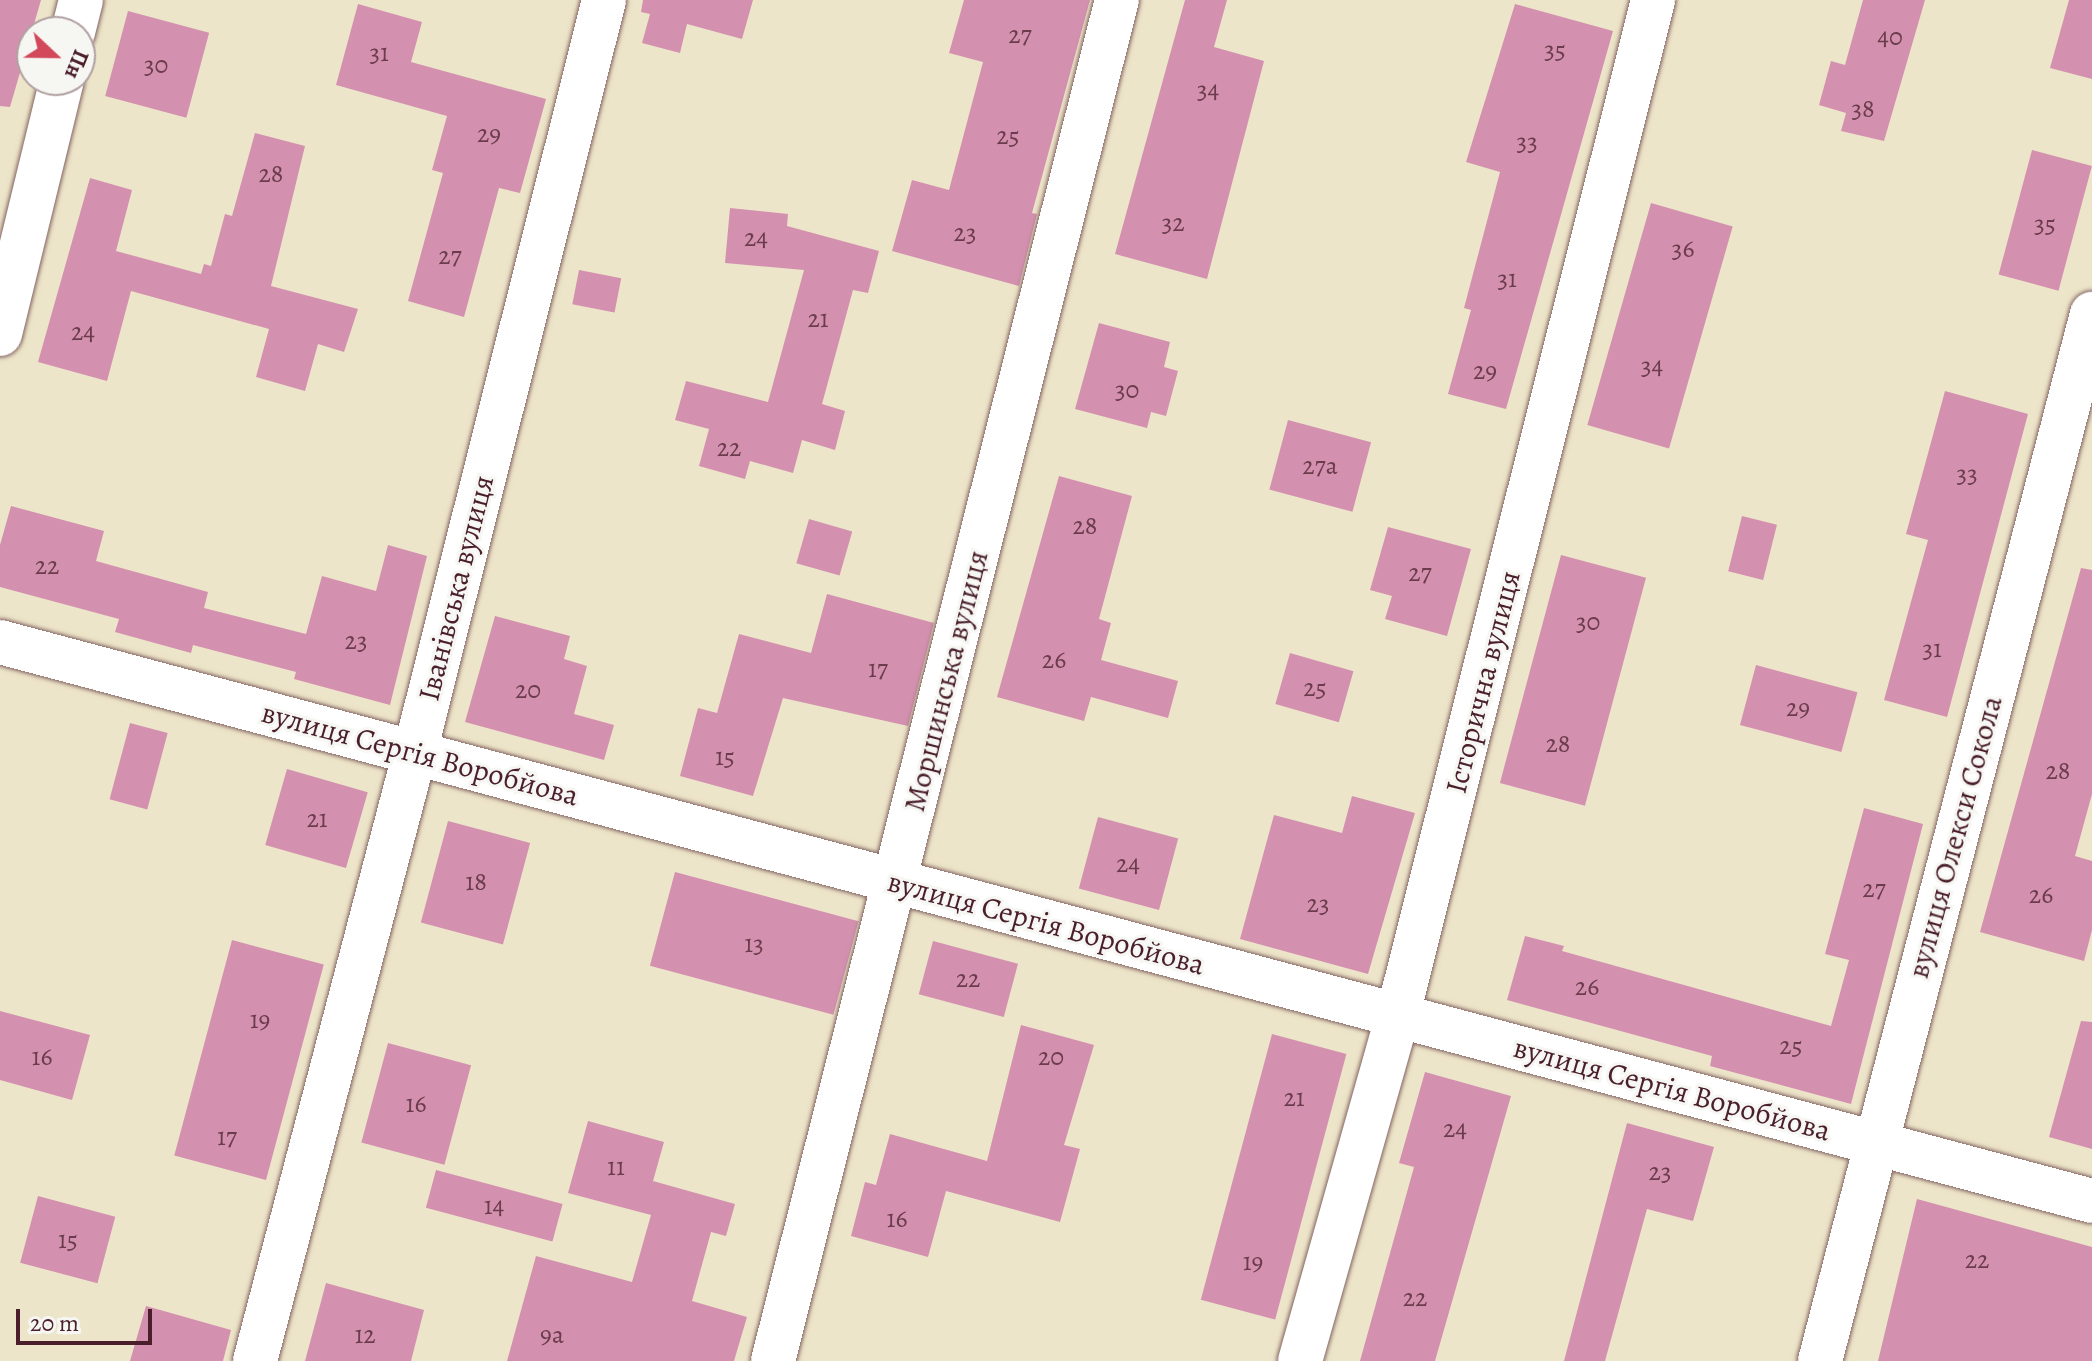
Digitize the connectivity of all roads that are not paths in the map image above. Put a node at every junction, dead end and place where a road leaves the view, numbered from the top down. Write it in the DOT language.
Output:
graph roads {
  1 [pos="604,0"];
  2 [pos="1117,0"];
  3 [pos="1653,0"];
  4 [pos="58,96"];
  5 [pos="2092,314"];
  6 [pos="0,334"];
  7 [pos="0,642"];
  8 [pos="415,752"];
  9 [pos="895,882"];
  10 [pos="1397,1018"];
  11 [pos="1875,1142"];
  12 [pos="2092,1201"];
  13 [pos="255,1361"];
  14 [pos="773,1361"];
  15 [pos="1300,1361"];
  16 [pos="1820,1361"];
  1 -- 8 [label="street, Іванівська вулиця"];
  2 -- 9 [label="street, Моршинська вулиця"];
  3 -- 10 [label="street, Історична вулиця"];
  4 -- 6 [label="street"];
  5 -- 11 [label="street, вулиця Олекси Сокола"];
  7 -- 8 [label="street, вулиця Сергія Воробйова"];
  8 -- 9 [label="street, вулиця Сергія Воробйова"];
  8 -- 13 [label="street, Іванівська вулиця"];
  9 -- 10 [label="street, вулиця Сергія Воробйова"];
  9 -- 14 [label="street, Моршинська вулиця"];
  10 -- 11 [label="street, вулиця Сергія Воробйова"];
  10 -- 15 [label="street, Історична вулиця"];
  11 -- 12 [label="street, вулиця Сергія Воробйова"];
  11 -- 16 [label="street, вулиця Олекси Сокола"];
}
